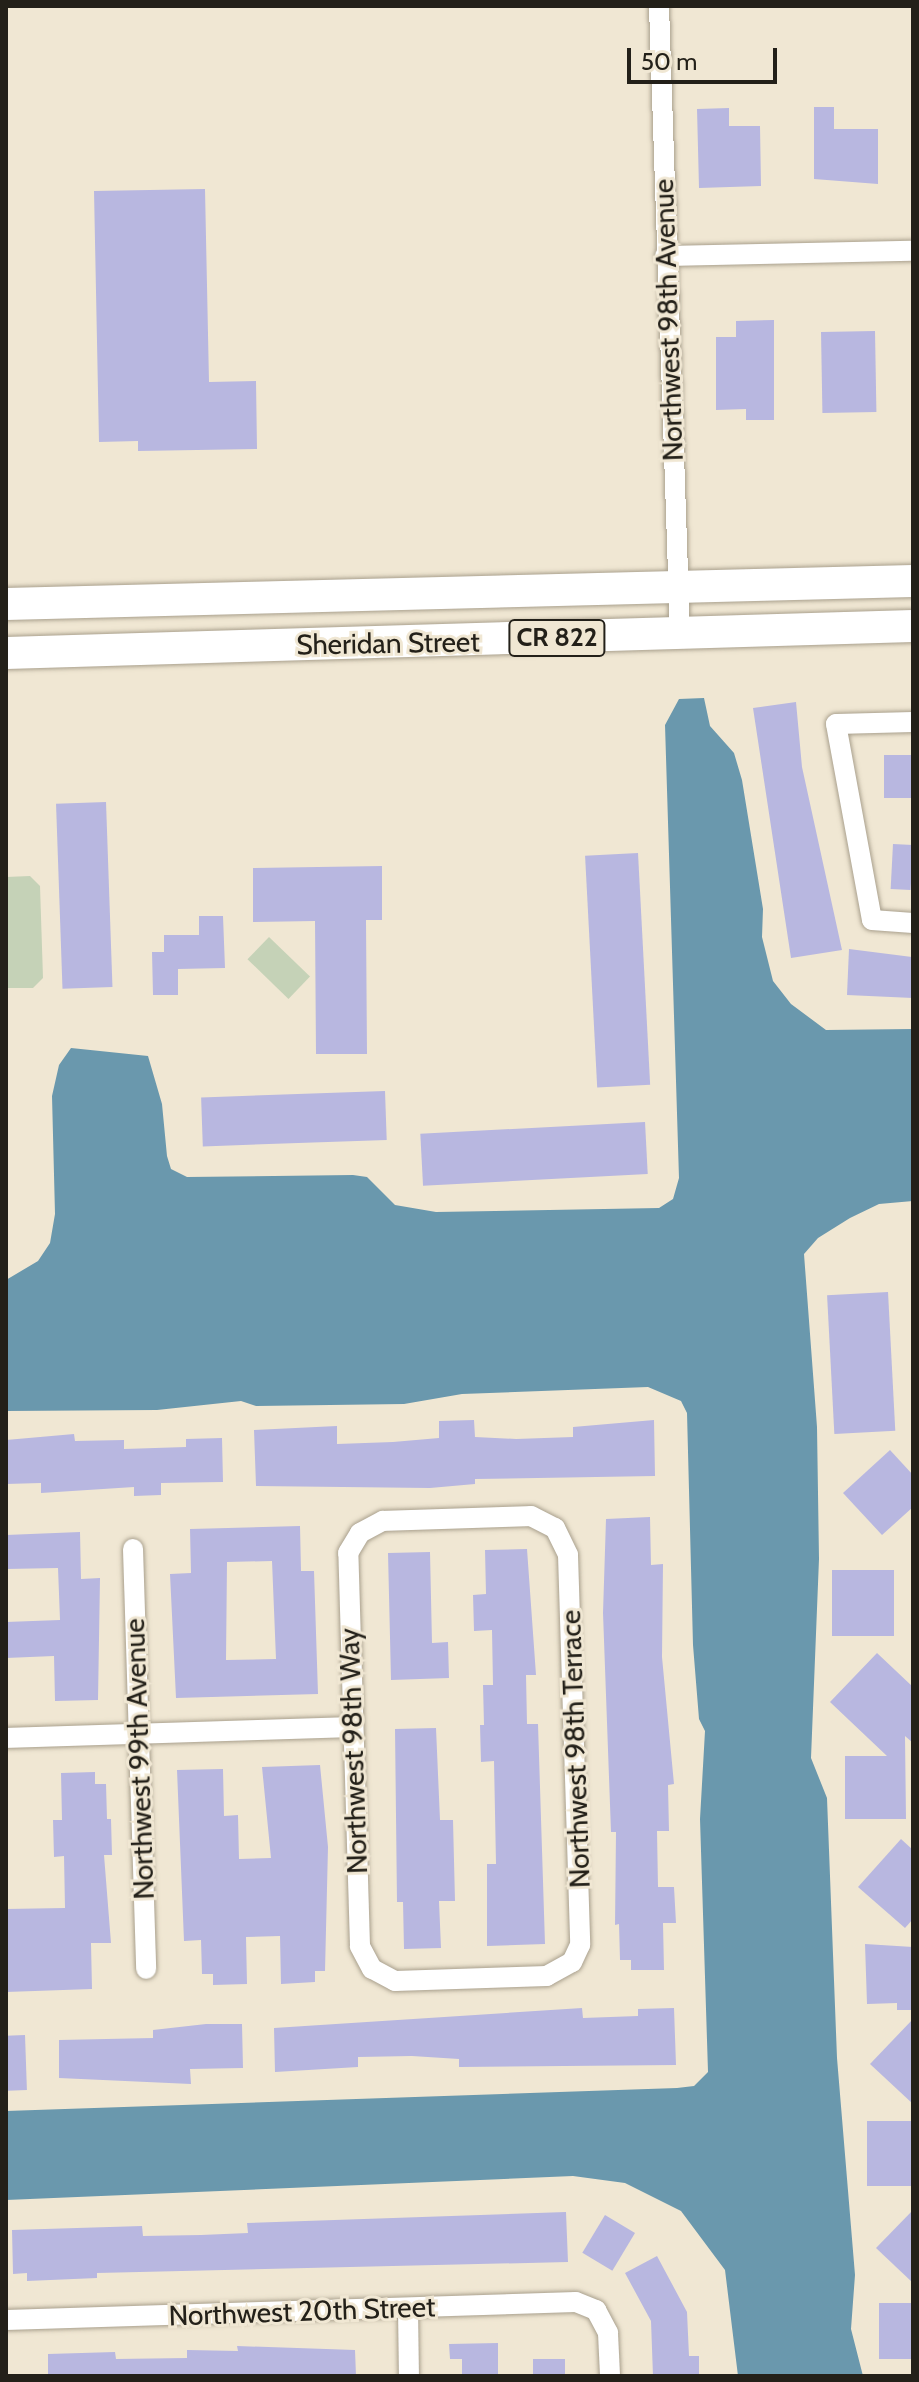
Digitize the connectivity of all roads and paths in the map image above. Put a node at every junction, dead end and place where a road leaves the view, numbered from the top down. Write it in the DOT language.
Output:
graph roads {
  1 [pos="659,6"];
  2 [pos="913,251"];
  3 [pos="665,256"];
  4 [pos="913,581"];
  5 [pos="679,590"];
  6 [pos="6,604"];
  7 [pos="913,626"];
  8 [pos="680,633"];
  9 [pos="6,653"];
  10 [pos="913,722"];
  11 [pos="913,923"];
  12 [pos="360,1533"];
  13 [pos="133,1549"];
  14 [pos="351,1727"];
  15 [pos="137,1733"];
  16 [pos="6,1738"];
  17 [pos="146,1969"];
  18 [pos="372,1969"];
  19 [pos="408,2308"];
  20 [pos="6,2320"];
  21 [pos="409,2376"];
  22 [pos="610,2376"];
  1 -- 3 [label="street, Northwest 98th Avenue"];
  2 -- 3 [label="street"];
  3 -- 5 [label="street, Northwest 98th Avenue"];
  4 -- 5 [label="main road, Sheridan Street / CR 822"];
  5 -- 6 [label="main road, Sheridan Street / CR 822"];
  5 -- 8 [label="street, Northwest 98th Avenue"];
  7 -- 8 [label="main road, Sheridan Street / CR 822"];
  8 -- 9 [label="main road, Sheridan Street / CR 822"];
  10 -- 11 [label="street"];
  12 -- 14 [label="street, Northwest 98th Way"];
  12 -- 18 [label="street, Northwest 98th Terrace"];
  13 -- 15 [label="street, Northwest 99th Avenue"];
  14 -- 15 [label="street"];
  14 -- 18 [label="street, Northwest 98th Way"];
  15 -- 16 [label="street"];
  15 -- 17 [label="street, Northwest 99th Avenue"];
  19 -- 20 [label="street, Northwest 20th Street"];
  19 -- 21 [label="street"];
  19 -- 22 [label="street, Northwest 20th Street"];
}
